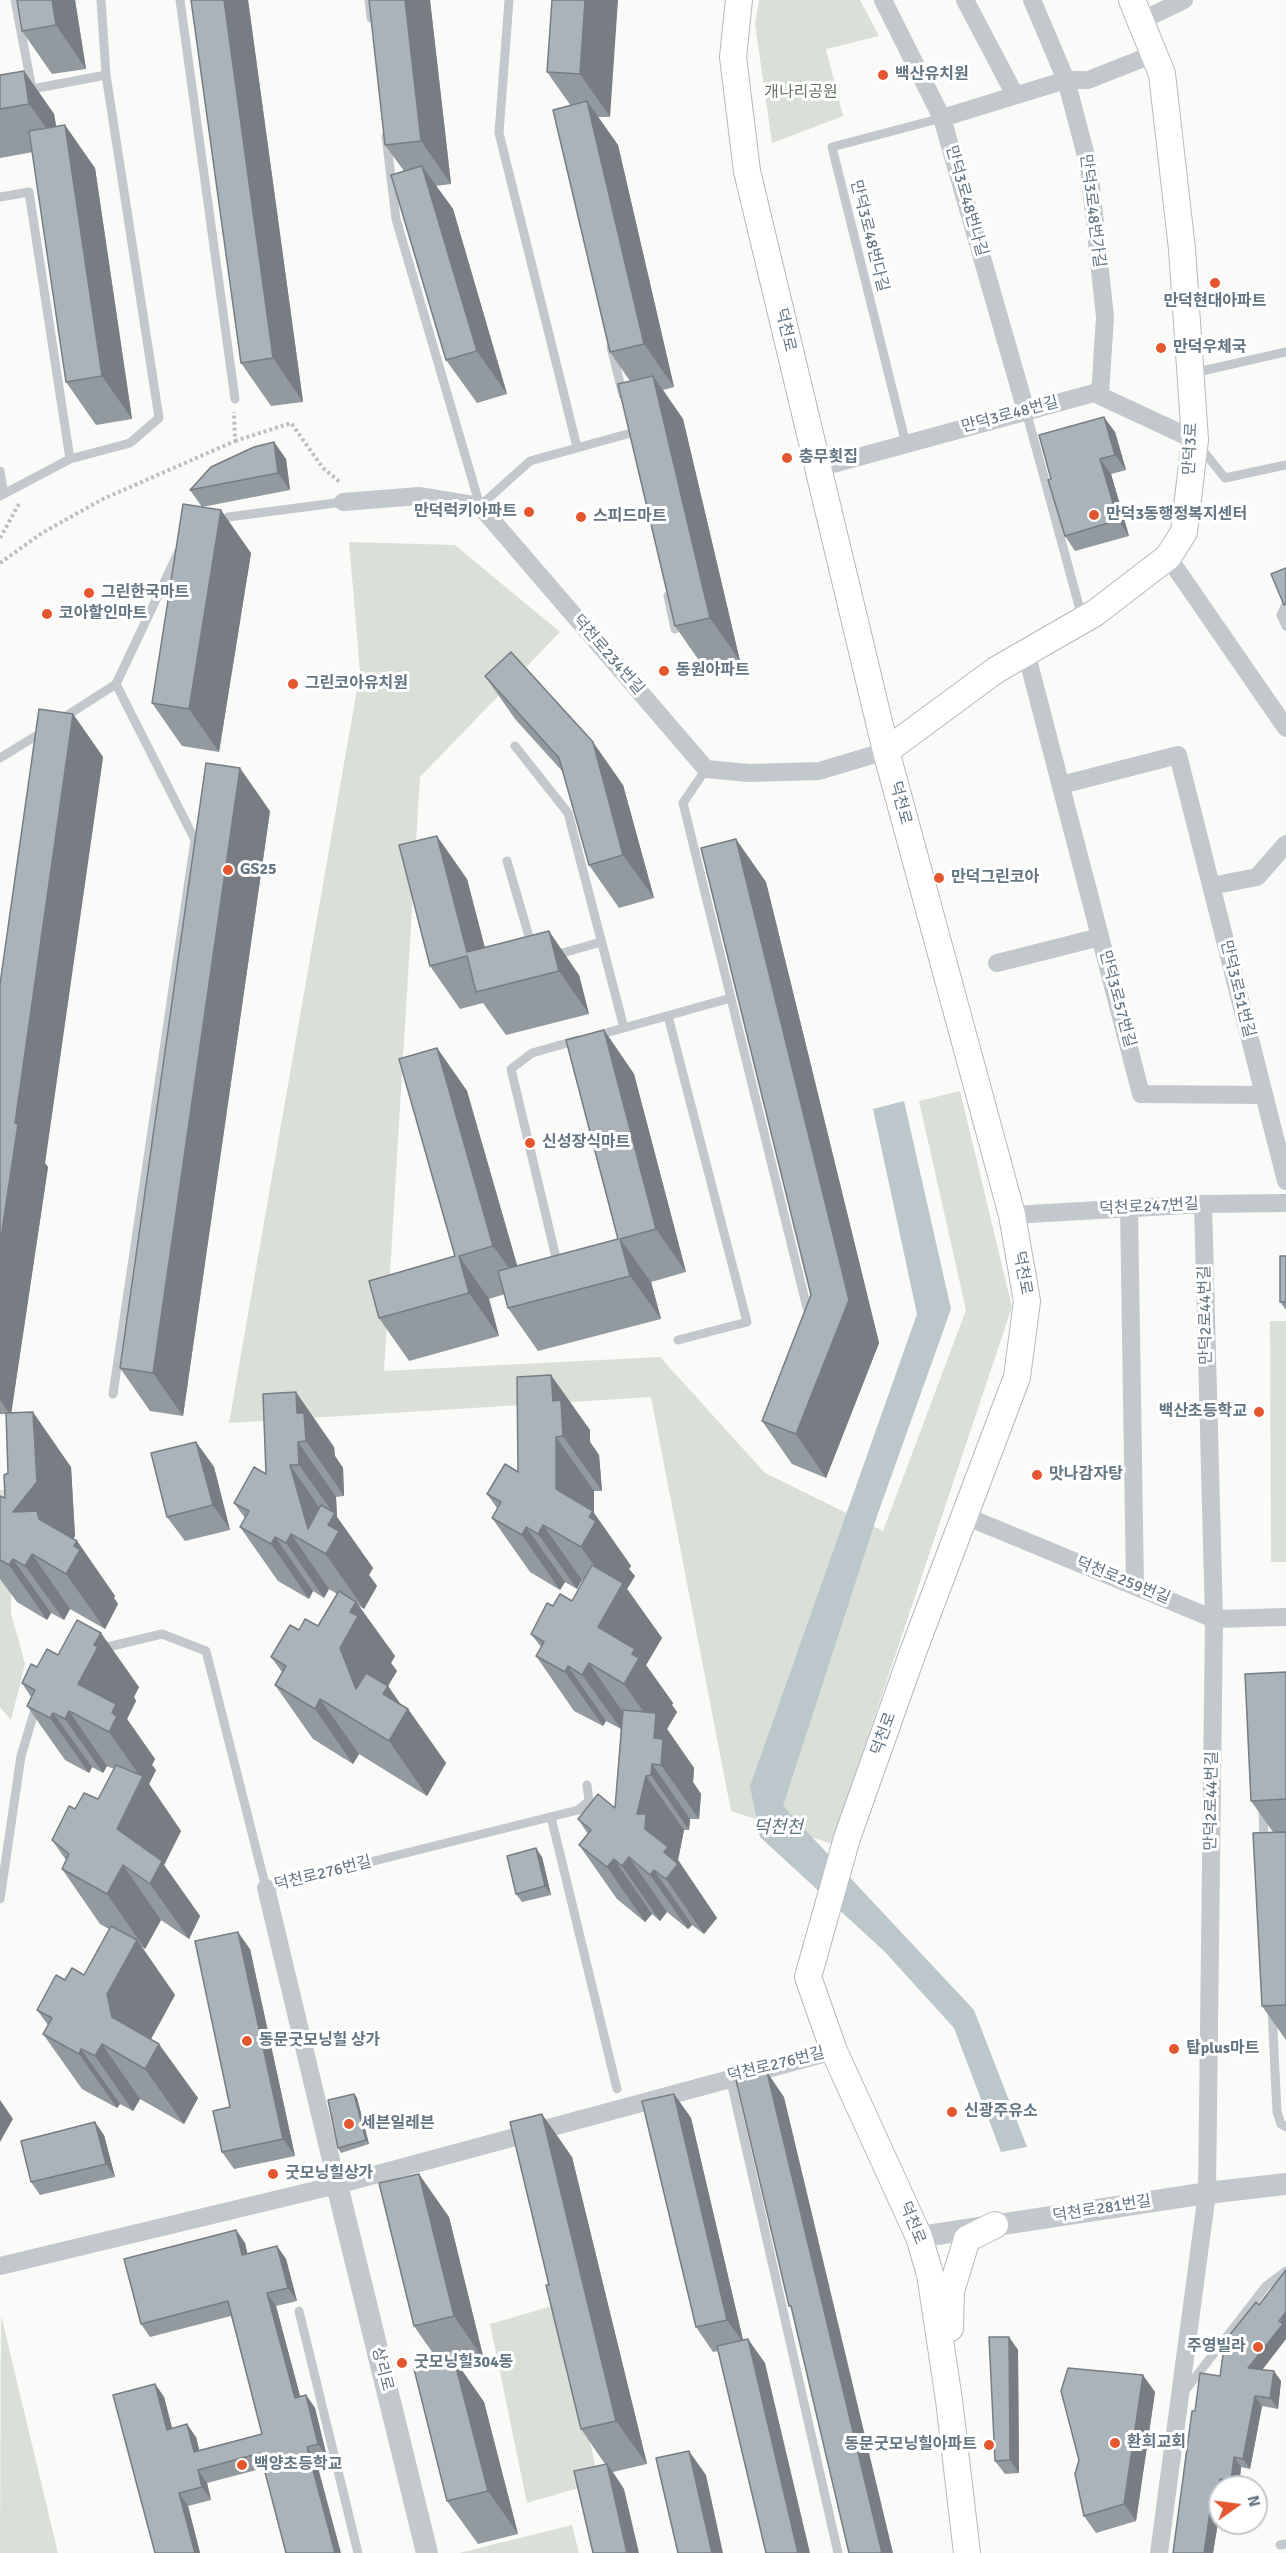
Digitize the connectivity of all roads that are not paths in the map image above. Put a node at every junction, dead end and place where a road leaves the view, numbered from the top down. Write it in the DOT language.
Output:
graph roads {
  1 [pos="15,0"];
  2 [pos="101,0"];
  3 [pos="180,0"];
  4 [pos="369,0"];
  5 [pos="509,0"];
  6 [pos="739,0"];
  7 [pos="883,0"];
  8 [pos="965,0"];
  9 [pos="1032,0"];
  10 [pos="1184,0"];
  11 [pos="1136,11"];
  12 [pos="372,23"];
  13 [pos="1154,54"];
  14 [pos="106,75"];
  15 [pos="1066,80"];
  16 [pos="1015,95"];
  17 [pos="942,118"];
  18 [pos="384,127"];
  19 [pos="0,197"];
  20 [pos="608,331"];
  21 [pos="1286,352"];
  22 [pos="1190,374"];
  23 [pos="1100,395"];
  24 [pos="235,399"];
  25 [pos="626,410"];
  26 [pos="1026,411"];
  27 [pos="629,422"];
  28 [pos="632,433"];
  29 [pos="1195,440"];
  30 [pos="634,444"];
  31 [pos="906,444"];
  32 [pos="577,447"];
  33 [pos="70,459"];
  34 [pos="1286,465"];
  35 [pos="818,468"];
  36 [pos="0,471"];
  37 [pos="2,495"];
  38 [pos="343,502"];
  39 [pos="480,506"];
  40 [pos="208,530"];
  41 [pos="189,543"];
  42 [pos="1168,557"];
  43 [pos="665,583"];
  44 [pos="1286,604"];
  45 [pos="1083,620"];
  46 [pos="1286,626"];
  47 [pos="675,629"];
  48 [pos="1026,652"];
  49 [pos="116,684"];
  50 [pos="1286,728"];
  51 [pos="515,746"];
  52 [pos="886,751"];
  53 [pos="0,758"];
  54 [pos="706,769"];
  55 [pos="1061,784"];
  56 [pos="1286,844"];
  57 [pos="507,861"];
  58 [pos="1211,886"];
  59 [pos="1100,937"];
  60 [pos="602,942"];
  61 [pos="547,958"];
  62 [pos="536,961"];
  63 [pos="997,963"];
  64 [pos="731,998"];
  65 [pos="668,1016"];
  66 [pos="624,1028"];
  67 [pos="1264,1095"];
  68 [pos="1286,1181"];
  69 [pos="1286,1203"];
  70 [pos="1203,1204"];
  71 [pos="1130,1207"];
  72 [pos="1012,1215"];
  73 [pos="559,1272"];
  74 [pos="807,1308"];
  75 [pos="678,1340"];
  76 [pos="113,1394"];
  77 [pos="965,1516"];
  78 [pos="1135,1586"];
  79 [pos="1286,1617"];
  80 [pos="1214,1619"];
  81 [pos="83,1653"];
  82 [pos="40,1693"];
  83 [pos="587,1785"];
  84 [pos="1263,1798"];
  85 [pos="551,1817"];
  86 [pos="1264,1856"];
  87 [pos="266,1888"];
  88 [pos="0,1899"];
  89 [pos="1271,1996"];
  90 [pos="834,2051"];
  91 [pos="730,2077"];
  92 [pos="617,2089"];
  93 [pos="1286,2127"];
  94 [pos="337,2184"];
  95 [pos="1286,2184"];
  96 [pos="1207,2193"];
  97 [pos="995,2225"];
  98 [pos="919,2237"];
  99 [pos="0,2266"];
  100 [pos="1286,2271"];
  101 [pos="299,2311"];
  102 [pos="1180,2397"];
  103 [pos="949,2400"];
  104 [pos="358,2553"];
  105 [pos="427,2553"];
  106 [pos="838,2553"];
  107 [pos="967,2553"];
  108 [pos="1159,2553"];
  1 -- 14 [label="lane"];
  2 -- 14 [label="lane"];
  3 -- 24 [label="lane"];
  4 -- 12 [label="lane"];
  5 -- 32 [label="lane"];
  6 -- 35 [label="main road, 덕천로"];
  7 -- 17 [label="street, 만덕3로48번나길"];
  8 -- 16 [label="street"];
  9 -- 15 [label="street, 만덕3로48번가길"];
  10 -- 11 [label="street"];
  11 -- 13 [label="main road, 만덕3로"];
  13 -- 15 [label="street"];
  13 -- 22 [label="main road, 만덕3로"];
  14 -- 33 [label="lane"];
  15 -- 16 [label="street"];
  15 -- 23 [label="street, 만덕3로48번가길"];
  16 -- 17 [label="street"];
  17 -- 26 [label="street, 만덕3로48번나길"];
  17 -- 31 [label="lane, 만덕3로48번다길"];
  18 -- 39 [label="lane"];
  19 -- 33 [label="lane"];
  20 -- 25 [label="lane"];
  21 -- 22 [label="lane"];
  22 -- 29 [label="main road, 만덕3로"];
  23 -- 26 [label="street, 만덕3로48번길"];
  23 -- 29 [label="street"];
  26 -- 31 [label="street, 만덕3로48번길"];
  26 -- 45 [label="lane"];
  27 -- 28 [label="lane"];
  28 -- 30 [label="lane"];
  28 -- 32 [label="lane"];
  29 -- 34 [label="lane"];
  29 -- 42 [label="main road, 만덕3로"];
  31 -- 35 [label="street, 만덕3로48번길"];
  32 -- 39 [label="lane"];
  33 -- 37 [label="lane"];
  35 -- 52 [label="main road, 덕천로"];
  36 -- 37 [label="lane"];
  38 -- 39 [label="street"];
  38 -- 40 [label="lane"];
  39 -- 54 [label="street, 덕천로234번길"];
  41 -- 49 [label="lane"];
  42 -- 45 [label="main road, 만덕3로"];
  42 -- 50 [label="street"];
  43 -- 47 [label="lane"];
  44 -- 46 [label="lane"];
  45 -- 48 [label="main road, 만덕3로"];
  48 -- 52 [label="main road, 만덕3로"];
  48 -- 55 [label="street, 만덕3로57번길"];
  49 -- 53 [label="lane"];
  49 -- 76 [label="lane"];
  51 -- 60 [label="lane"];
  52 -- 54 [label="street"];
  52 -- 72 [label="main road, 덕천로"];
  54 -- 64 [label="lane"];
  55 -- 58 [label="street"];
  55 -- 59 [label="street, 만덕3로57번길"];
  56 -- 58 [label="street"];
  57 -- 62 [label="lane"];
  58 -- 67 [label="street, 만덕3로51번길"];
  59 -- 63 [label="street"];
  59 -- 67 [label="street, 만덕3로57번길"];
  60 -- 61 [label="lane"];
  60 -- 66 [label="lane"];
  64 -- 65 [label="lane"];
  64 -- 74 [label="lane"];
  65 -- 66 [label="lane"];
  65 -- 75 [label="lane"];
  66 -- 73 [label="lane"];
  67 -- 68 [label="street, 만덕3로51번길"];
  69 -- 70 [label="street, 덕천로247번길"];
  70 -- 71 [label="street, 덕천로247번길"];
  70 -- 80 [label="street, 만덕2로44번길"];
  71 -- 72 [label="street, 덕천로247번길"];
  71 -- 78 [label="street"];
  72 -- 77 [label="main road, 덕천로"];
  77 -- 78 [label="street, 덕천로259번길"];
  77 -- 90 [label="main road, 덕천로"];
  78 -- 80 [label="street, 덕천로259번길"];
  79 -- 80 [label="street, 덕천로259번길"];
  80 -- 96 [label="street, 만덕2로44번길"];
  81 -- 87 [label="lane"];
  82 -- 88 [label="lane"];
  83 -- 85 [label="lane, 덕천로276번길"];
  84 -- 86 [label="lane"];
  85 -- 87 [label="lane, 덕천로276번길"];
  85 -- 92 [label="lane"];
  87 -- 94 [label="street, 덕천로276번길"];
  89 -- 93 [label="lane"];
  90 -- 91 [label="street, 덕천로276번길"];
  90 -- 98 [label="main road, 덕천로"];
  91 -- 94 [label="street, 덕천로276번길"];
  91 -- 106 [label="lane"];
  94 -- 99 [label="street, 덕천로276번길"];
  94 -- 105 [label="street, 상리로"];
  95 -- 96 [label="street, 덕천로281번길"];
  96 -- 97 [label="street, 덕천로281번길"];
  96 -- 102 [label="street, 만덕2로44번길"];
  97 -- 98 [label="street, 덕천로281번길"];
  97 -- 103 [label="main road"];
  98 -- 103 [label="main road, 덕천로"];
  100 -- 102 [label="lane"];
  101 -- 104 [label="lane"];
  102 -- 108 [label="street, 만덕2로44번길"];
  103 -- 107 [label="main road, 덕천로"];
}
